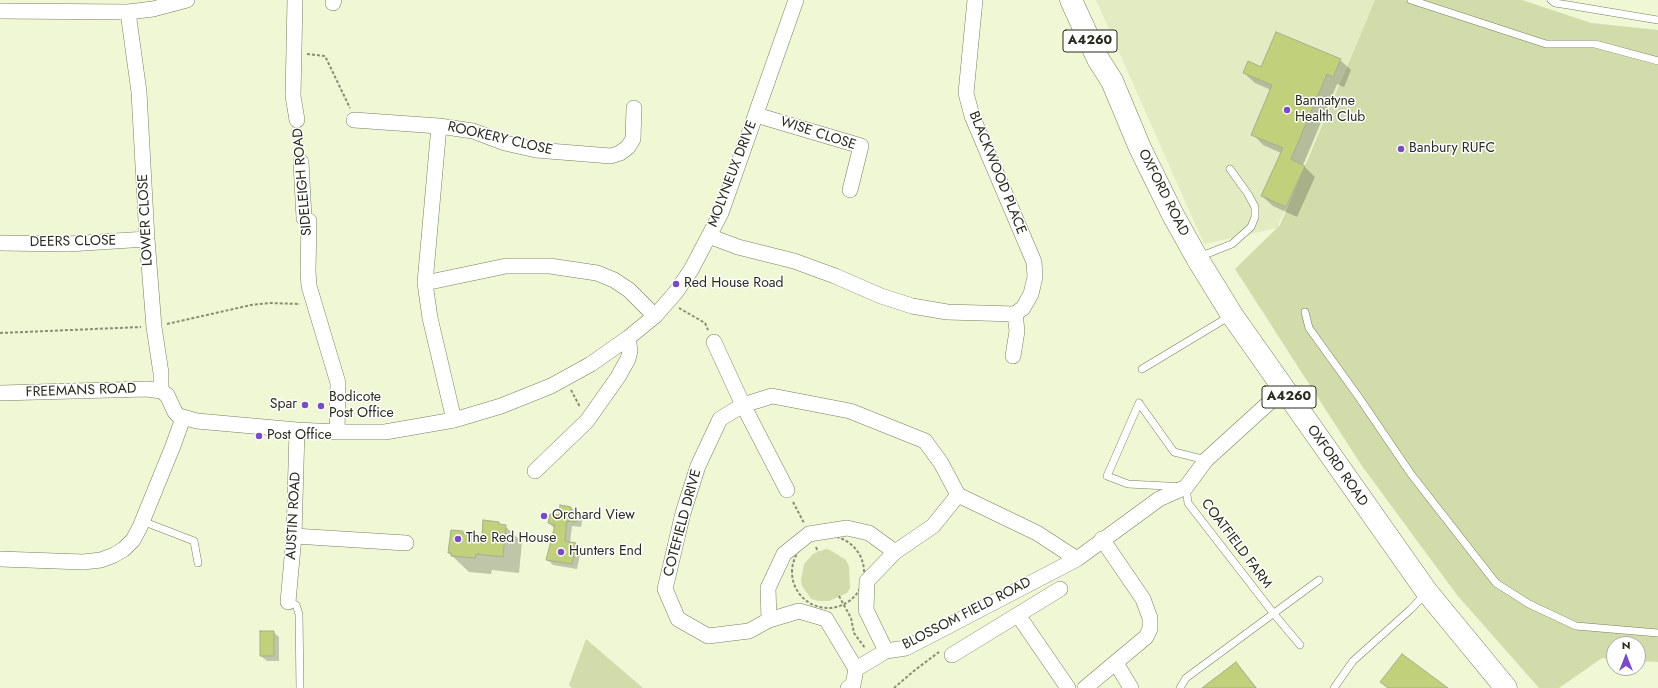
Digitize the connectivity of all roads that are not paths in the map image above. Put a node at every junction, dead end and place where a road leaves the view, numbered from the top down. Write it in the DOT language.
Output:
graph roads {
  1 [pos="187,0"];
  2 [pos="295,0"];
  3 [pos="796,0"];
  4 [pos="975,0"];
  5 [pos="1071,0"];
  6 [pos="1082,0"];
  7 [pos="1411,0"];
  8 [pos="1551,0"];
  9 [pos="0,11"];
  10 [pos="128,12"];
  11 [pos="1658,20"];
  12 [pos="1658,62"];
  13 [pos="1112,81"];
  14 [pos="634,108"];
  15 [pos="756,115"];
  16 [pos="297,120"];
  17 [pos="354,120"];
  18 [pos="439,126"];
  19 [pos="300,162"];
  20 [pos="1230,169"];
  21 [pos="850,190"];
  22 [pos="709,236"];
  23 [pos="147,239"];
  24 [pos="0,243"];
  25 [pos="1196,258"];
  26 [pos="425,283"];
  27 [pos="1305,312"];
  28 [pos="1015,314"];
  29 [pos="1232,315"];
  30 [pos="655,316"];
  31 [pos="628,338"];
  32 [pos="714,342"];
  33 [pos="1013,356"];
  34 [pos="1142,369"];
  35 [pos="1284,389"];
  36 [pos="161,391"];
  37 [pos="0,393"];
  38 [pos="743,405"];
  39 [pos="183,418"];
  40 [pos="454,420"];
  41 [pos="297,430"];
  42 [pos="337,432"];
  43 [pos="1206,460"];
  44 [pos="536,471"];
  45 [pos="1186,487"];
  46 [pos="787,490"];
  47 [pos="958,495"];
  48 [pos="142,521"];
  49 [pos="294,536"];
  50 [pos="1102,539"];
  51 [pos="406,543"];
  52 [pos="896,552"];
  53 [pos="0,559"];
  54 [pos="1077,559"];
  55 [pos="198,564"];
  56 [pos="1320,580"];
  57 [pos="1060,589"];
  58 [pos="1427,592"];
  59 [pos="288,602"];
  60 [pos="1274,614"];
  61 [pos="1018,615"];
  62 [pos="769,620"];
  63 [pos="1658,633"];
  64 [pos="1300,645"];
  65 [pos="886,651"];
  66 [pos="952,655"];
  67 [pos="1116,663"];
  68 [pos="856,669"];
  69 [pos="300,688"];
  70 [pos="848,688"];
  71 [pos="1068,688"];
  72 [pos="1085,688"];
  73 [pos="1132,688"];
  74 [pos="1180,688"];
  75 [pos="1334,688"];
  76 [pos="1506,688"];
  1 -- 10 [label="street"];
  2 -- 16 [label="street, SIDELEIGH ROAD"];
  3 -- 15 [label="street, MOLYNEUX DRIVE"];
  4 -- 28 [label="street, BLACKWOOD PLACE"];
  5 -- 13 [label="main road, OXFORD ROAD / A4260"];
  6 -- 13 [label="main road, OXFORD ROAD / A4260"];
  7 -- 12 [label="lane"];
  8 -- 11 [label="lane"];
  9 -- 10 [label="street"];
  10 -- 23 [label="street, LOWER CLOSE"];
  13 -- 25 [label="main road, OXFORD ROAD / A4260"];
  14 -- 18 [label="street, ROOKERY CLOSE"];
  15 -- 21 [label="street, WISE CLOSE"];
  15 -- 22 [label="street, MOLYNEUX DRIVE"];
  17 -- 18 [label="street, ROOKERY CLOSE"];
  18 -- 26 [label="street"];
  19 -- 42 [label="street, SIDELEIGH ROAD"];
  20 -- 25 [label="lane"];
  22 -- 28 [label="street"];
  22 -- 30 [label="street, MOLYNEUX DRIVE"];
  23 -- 24 [label="street, DEERS CLOSE"];
  23 -- 36 [label="street, LOWER CLOSE"];
  25 -- 29 [label="main road, OXFORD ROAD / A4260"];
  26 -- 30 [label="street"];
  26 -- 40 [label="street"];
  27 -- 63 [label="lane"];
  28 -- 33 [label="street"];
  29 -- 34 [label="lane"];
  29 -- 35 [label="main road, OXFORD ROAD / A4260"];
  30 -- 31 [label="street, MOLYNEUX DRIVE"];
  31 -- 40 [label="street, MOLYNEUX DRIVE"];
  31 -- 44 [label="street"];
  32 -- 38 [label="street"];
  35 -- 43 [label="street"];
  35 -- 58 [label="main road, OXFORD ROAD / A4260"];
  36 -- 37 [label="street, FREEMANS ROAD"];
  36 -- 39 [label="street"];
  38 -- 46 [label="street"];
  38 -- 47 [label="street, COTEFIELD DRIVE"];
  38 -- 62 [label="street, COTEFIELD DRIVE"];
  39 -- 41 [label="street, MOLYNEUX DRIVE"];
  39 -- 48 [label="street"];
  40 -- 42 [label="street, MOLYNEUX DRIVE"];
  41 -- 42 [label="street, MOLYNEUX DRIVE"];
  41 -- 49 [label="street, AUSTIN ROAD"];
  43 -- 45 [label="street"];
  43 -- 45 [label="lane"];
  45 -- 50 [label="street"];
  45 -- 60 [label="lane, COATFIELD FARM"];
  47 -- 52 [label="street"];
  47 -- 54 [label="street"];
  48 -- 53 [label="street"];
  48 -- 55 [label="lane"];
  49 -- 51 [label="street"];
  49 -- 59 [label="street, AUSTIN ROAD"];
  50 -- 54 [label="street"];
  50 -- 67 [label="street"];
  52 -- 62 [label="street"];
  52 -- 65 [label="street"];
  54 -- 65 [label="street, BLOSSOM FIELD ROAD"];
  56 -- 60 [label="lane"];
  57 -- 61 [label="street"];
  58 -- 75 [label="lane"];
  58 -- 76 [label="main road, OXFORD ROAD / A4260"];
  59 -- 69 [label="lane"];
  60 -- 64 [label="lane, COATFIELD FARM"];
  60 -- 74 [label="lane"];
  61 -- 66 [label="street"];
  61 -- 71 [label="street"];
  62 -- 68 [label="street, COTEFIELD DRIVE"];
  65 -- 68 [label="street, BLOSSOM FIELD ROAD"];
  67 -- 72 [label="street"];
  67 -- 73 [label="street"];
  68 -- 70 [label="street"];
}
